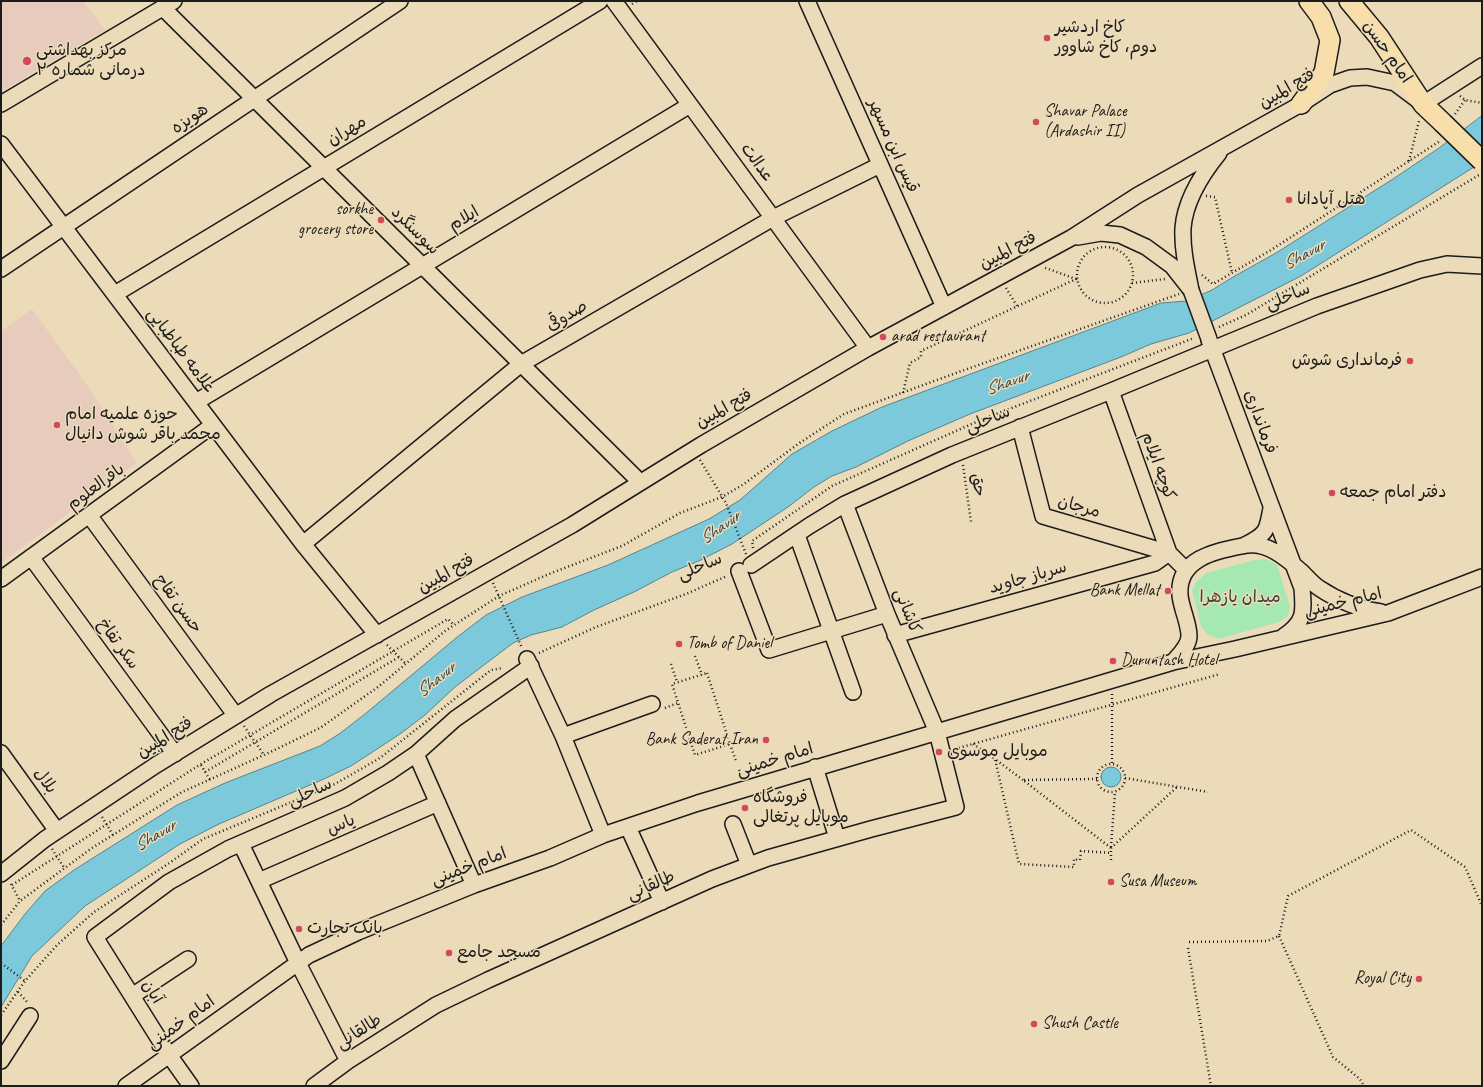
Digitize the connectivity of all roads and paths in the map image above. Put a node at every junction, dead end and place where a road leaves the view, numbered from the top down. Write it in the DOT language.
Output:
graph roads {
  1 [pos="400,1"];
  2 [pos="600,1"];
  3 [pos="614,1"];
  4 [pos="807,1"];
  5 [pos="1309,1"];
  6 [pos="1349,1"];
  7 [pos="168,4"];
  8 [pos="1482,66"];
  9 [pos="1447,88"];
  10 [pos="254,99"];
  11 [pos="1465,100"];
  12 [pos="1,104"];
  13 [pos="1302,104"];
  14 [pos="1423,104"];
  15 [pos="1482,104"];
  16 [pos="690,105"];
  17 [pos="1447,125"];
  18 [pos="1,144"];
  19 [pos="1225,146"];
  20 [pos="1409,161"];
  21 [pos="1482,161"];
  22 [pos="880,165"];
  23 [pos="324,168"];
  24 [pos="1482,173"];
  25 [pos="1194,193"];
  26 [pos="773,218"];
  27 [pos="64,227"];
  28 [pos="1071,238"];
  29 [pos="1027,262"];
  30 [pos="422,266"];
  31 [pos="1482,266"];
  32 [pos="1,269"];
  33 [pos="1232,273"];
  34 [pos="1000,277"];
  35 [pos="1076,279"];
  36 [pos="1186,281"];
  37 [pos="1132,283"];
  38 [pos="115,294"];
  39 [pos="1017,306"];
  40 [pos="944,307"];
  41 [pos="1208,338"];
  42 [pos="868,348"];
  43 [pos="521,364"];
  44 [pos="1104,373"];
  45 [pos="1108,385"];
  46 [pos="903,393"];
  47 [pos="196,402"];
  48 [pos="213,425"];
  49 [pos="1020,427"];
  50 [pos="693,449"];
  51 [pos="961,451"];
  52 [pos="640,482"];
  53 [pos="722,497"];
  54 [pos="845,504"];
  55 [pos="1271,508"];
  56 [pos="89,515"];
  57 [pos="971,522"];
  58 [pos="797,535"];
  59 [pos="303,544"];
  60 [pos="1245,545"];
  61 [pos="753,546"];
  62 [pos="745,551"];
  63 [pos="1169,553"];
  64 [pos="31,557"];
  65 [pos="1293,565"];
  66 [pos="745,568"];
  67 [pos="1186,570"];
  68 [pos="487,572"];
  69 [pos="1482,576"];
  70 [pos="1,579"];
  71 [pos="499,596"];
  72 [pos="1388,613"];
  73 [pos="887,614"];
  74 [pos="454,625"];
  75 [pos="831,631"];
  76 [pos="377,635"];
  77 [pos="895,635"];
  78 [pos="1189,637"];
  79 [pos="1281,638"];
  80 [pos="394,651"];
  81 [pos="1216,653"];
  82 [pos="695,656"];
  83 [pos="399,657"];
  84 [pos="528,659"];
  85 [pos="1173,662"];
  86 [pos="406,664"];
  87 [pos="671,664"];
  88 [pos="702,674"];
  89 [pos="1220,674"];
  90 [pos="1111,680"];
  91 [pos="677,682"];
  92 [pos="852,692"];
  93 [pos="652,704"];
  94 [pos="1112,705"];
  95 [pos="236,716"];
  96 [pos="936,732"];
  97 [pos="250,735"];
  98 [pos="563,736"];
  99 [pos="255,743"];
  100 [pos="730,744"];
  101 [pos="973,744"];
  102 [pos="1,753"];
  103 [pos="942,753"];
  104 [pos="175,754"];
  105 [pos="416,754"];
  106 [pos="264,756"];
  107 [pos="995,759"];
  108 [pos="736,761"];
  109 [pos="201,764"];
  110 [pos="1112,764"];
  111 [pos="815,767"];
  112 [pos="205,772"];
  113 [pos="1125,778"];
  114 [pos="1097,779"];
  115 [pos="210,780"];
  116 [pos="1023,780"];
  117 [pos="1177,787"];
  118 [pos="1115,792"];
  119 [pos="1208,792"];
  120 [pos="438,803"];
  121 [pos="95,806"];
  122 [pos="733,824"];
  123 [pos="107,825"];
  124 [pos="628,827"];
  125 [pos="51,835"];
  126 [pos="113,835"];
  127 [pos="603,835"];
  128 [pos="837,838"];
  129 [pos="241,844"];
  130 [pos="1111,848"];
  131 [pos="1111,853"];
  132 [pos="57,857"];
  133 [pos="1111,860"];
  134 [pos="749,865"];
  135 [pos="65,869"];
  136 [pos="4,875"];
  137 [pos="258,881"];
  138 [pos="474,885"];
  139 [pos="20,901"];
  140 [pos="662,902"];
  141 [pos="1482,906"];
  142 [pos="1,925"];
  143 [pos="1279,936"];
  144 [pos="95,937"];
  145 [pos="1189,942"];
  146 [pos="1188,948"];
  147 [pos="188,959"];
  148 [pos="1,963"];
  149 [pos="298,963"];
  150 [pos="25,981"];
  151 [pos="132,996"];
  152 [pos="30,1016"];
  153 [pos="169,1055"];
  154 [pos="1,1061"];
  155 [pos="348,1061"];
  156 [pos="126,1086"];
  157 [pos="191,1086"];
  158 [pos="314,1086"];
  159 [pos="1211,1086"];
  160 [pos="1364,1086"];
  1 -- 10 [label="street, هویزه"];
  2 -- 23 [label="street, مهران"];
  3 -- 16 [label="street, عدالت"];
  4 -- 22 [label="street, قیس ابن مسهر"];
  5 -- 13 [label="main road"];
  6 -- 14 [label="main road, امام حسن"];
  7 -- 10 [label="street, سوسنگرد"];
  7 -- 12 [label="street"];
  8 -- 9 [label="street"];
  9 -- 11 [label="path"];
  9 -- 14 [label="street"];
  10 -- 23 [label="street, سوسنگرد"];
  10 -- 27 [label="street, هویزه"];
  11 -- 15 [label="path"];
  11 -- 17 [label="path"];
  13 -- 14 [label="street, فتح المبین"];
  13 -- 19 [label="street, فتح المبین"];
  14 -- 17 [label="main road, امام حسن"];
  14 -- 20 [label="path"];
  16 -- 26 [label="street, عدالت"];
  16 -- 30 [label="street, ایلام"];
  17 -- 20 [label="path"];
  17 -- 21 [label="main road, امام حسن, bridge"];
  18 -- 27 [label="street, علامه طباطبایی"];
  19 -- 25 [label="street"];
  19 -- 28 [label="street, فتح المبین"];
  20 -- 33 [label="path"];
  22 -- 26 [label="street, صدوقی"];
  22 -- 40 [label="street, قیس ابن مسهر"];
  23 -- 30 [label="street, سوسنگرد"];
  23 -- 38 [label="street, مهران"];
  24 -- 41 [label="path"];
  25 -- 33 [label="path"];
  25 -- 36 [label="street"];
  26 -- 42 [label="street, عدالت"];
  26 -- 43 [label="street, صدوقی"];
  27 -- 32 [label="street, هویزه"];
  27 -- 38 [label="street, علامه طباطبایی"];
  28 -- 29 [label="street, فتح المبین"];
  28 -- 36 [label="street"];
  29 -- 34 [label="street, فتح المبین"];
  29 -- 35 [label="path"];
  30 -- 43 [label="street, سوسنگرد"];
  30 -- 47 [label="street, ایلام"];
  31 -- 41 [label="street, ساحلی"];
  33 -- 36 [label="path"];
  34 -- 39 [label="path"];
  34 -- 40 [label="street, فتح المبین"];
  35 -- 37 [label="path"];
  35 -- 37 [label="path"];
  35 -- 39 [label="path"];
  36 -- 37 [label="path"];
  36 -- 41 [label="street, فرمانداری, bridge"];
  36 -- 46 [label="path"];
  38 -- 47 [label="street, علامه طباطبایی"];
  39 -- 46 [label="path"];
  40 -- 42 [label="street, فتح المبین"];
  41 -- 44 [label="path"];
  41 -- 45 [label="street, ساحلی"];
  41 -- 55 [label="street, فرمانداری"];
  42 -- 50 [label="street, فتح المبین"];
  43 -- 52 [label="street, سوسنگرد"];
  43 -- 59 [label="street, صدوقی"];
  44 -- 45 [label="path"];
  44 -- 61 [label="path"];
  45 -- 49 [label="street, ساحلی"];
  45 -- 63 [label="street, کوچه ایلام"];
  46 -- 53 [label="path"];
  47 -- 48 [label="street, علامه طباطبایی"];
  48 -- 56 [label="street, باقرالعلوم"];
  48 -- 59 [label="street, علامه طباطبایی"];
  49 -- 51 [label="street, ساحلی"];
  49 -- 63 [label="street, مرجان"];
  50 -- 52 [label="street, فتح المبین"];
  50 -- 53 [label="path"];
  51 -- 54 [label="street, ساحلی"];
  51 -- 57 [label="path, حق"];
  52 -- 68 [label="street, فتح المبین"];
  53 -- 62 [label="path"];
  53 -- 71 [label="path"];
  54 -- 58 [label="street, ساحلی"];
  54 -- 73 [label="street, کاشانی"];
  55 -- 60 [label="street"];
  55 -- 65 [label="street, فرمانداری"];
  56 -- 64 [label="street, باقرالعلوم"];
  56 -- 95 [label="street, حسن تفاح"];
  58 -- 66 [label="street, ساحلی"];
  58 -- 75 [label="street"];
  59 -- 76 [label="street, علامه طباطبایی"];
  60 -- 65 [label="street"];
  60 -- 67 [label="street"];
  63 -- 67 [label="street"];
  63 -- 77 [label="street, سرباز جاوید"];
  64 -- 70 [label="street, باقرالعلوم"];
  64 -- 104 [label="street, سکر تفاخ"];
  65 -- 72 [label="street"];
  65 -- 79 [label="street"];
  66 -- 75 [label="street"];
  66 -- 84 [label="path, ساحلی"];
  67 -- 78 [label="street"];
  68 -- 71 [label="path"];
  68 -- 76 [label="street, فتح المبین"];
  69 -- 72 [label="street, امام خمینی"];
  71 -- 74 [label="path"];
  71 -- 84 [label="path"];
  72 -- 79 [label="street, امام خمینی"];
  73 -- 75 [label="street"];
  73 -- 77 [label="street, کاشانی"];
  74 -- 80 [label="path"];
  74 -- 86 [label="path"];
  75 -- 92 [label="street"];
  76 -- 80 [label="path"];
  76 -- 95 [label="street, فتح المبین"];
  77 -- 96 [label="street, کاشانی"];
  78 -- 81 [label="street"];
  78 -- 85 [label="street"];
  79 -- 81 [label="street, امام خمینی"];
  80 -- 83 [label="path"];
  80 -- 97 [label="path"];
  81 -- 85 [label="street, امام خمینی"];
  82 -- 88 [label="path"];
  83 -- 86 [label="path"];
  83 -- 99 [label="path"];
  84 -- 98 [label="street"];
  84 -- 105 [label="street, ساحلی"];
  85 -- 90 [label="street, امام خمینی"];
  86 -- 106 [label="path"];
  87 -- 91 [label="path"];
  88 -- 91 [label="path"];
  88 -- 100 [label="path"];
  89 -- 94 [label="path"];
  90 -- 94 [label="path"];
  90 -- 96 [label="street, امام خمینی"];
  91 -- 100 [label="path"];
  93 -- 98 [label="street"];
  94 -- 101 [label="path"];
  94 -- 110 [label="path"];
  95 -- 97 [label="path"];
  95 -- 104 [label="street, فتح المبین"];
  96 -- 103 [label="street, طالقانی"];
  96 -- 111 [label="street, امام خمینی"];
  97 -- 99 [label="path"];
  97 -- 109 [label="path"];
  98 -- 127 [label="street"];
  99 -- 106 [label="path"];
  99 -- 112 [label="path"];
  100 -- 108 [label="path"];
  101 -- 103 [label="path"];
  101 -- 107 [label="path"];
  102 -- 125 [label="street, بلال"];
  103 -- 128 [label="street, طالقانی"];
  104 -- 121 [label="street, فتح المبین"];
  105 -- 120 [label="street"];
  105 -- 129 [label="street, ساحلی"];
  106 -- 115 [label="path"];
  107 -- 116 [label="path"];
  107 -- 131 [label="path"];
  109 -- 112 [label="path"];
  109 -- 123 [label="path"];
  110 -- 113 [label="path"];
  110 -- 114 [label="path"];
  111 -- 124 [label="street, امام خمینی"];
  111 -- 128 [label="street"];
  112 -- 115 [label="path"];
  113 -- 117 [label="path"];
  113 -- 118 [label="path"];
  114 -- 116 [label="path"];
  114 -- 118 [label="path"];
  115 -- 126 [label="path"];
  116 -- 130 [label="path"];
  117 -- 119 [label="path"];
  117 -- 130 [label="path"];
  118 -- 130 [label="path"];
  120 -- 137 [label="street, یاس"];
  120 -- 138 [label="street"];
  121 -- 123 [label="path"];
  121 -- 125 [label="street, فتح المبین"];
  122 -- 134 [label="street"];
  123 -- 126 [label="path"];
  123 -- 132 [label="path"];
  124 -- 127 [label="street, امام خمینی"];
  124 -- 140 [label="street"];
  125 -- 132 [label="path"];
  125 -- 136 [label="street, فتح المبین"];
  126 -- 135 [label="path"];
  127 -- 138 [label="street, امام خمینی"];
  128 -- 134 [label="street, طالقانی"];
  129 -- 137 [label="street"];
  129 -- 144 [label="street, ساحلی"];
  130 -- 131 [label="path"];
  131 -- 133 [label="path"];
  132 -- 135 [label="path"];
  132 -- 136 [label="path"];
  134 -- 140 [label="street, طالقانی"];
  135 -- 139 [label="path"];
  136 -- 139 [label="path"];
  137 -- 149 [label="street"];
  138 -- 149 [label="street, امام خمینی"];
  139 -- 142 [label="path"];
  140 -- 155 [label="street, طالقانی"];
  141 -- 143 [label="path"];
  143 -- 145 [label="path"];
  143 -- 160 [label="path"];
  144 -- 151 [label="street, آبان"];
  146 -- 159 [label="path"];
  147 -- 151 [label="street"];
  148 -- 150 [label="path"];
  149 -- 153 [label="street, امام خمینی"];
  149 -- 155 [label="street"];
  151 -- 153 [label="street, آبان"];
  152 -- 154 [label="street"];
  153 -- 156 [label="street, امام خمینی"];
  153 -- 157 [label="street, آبان"];
  155 -- 158 [label="street, طالقانی"];
}
